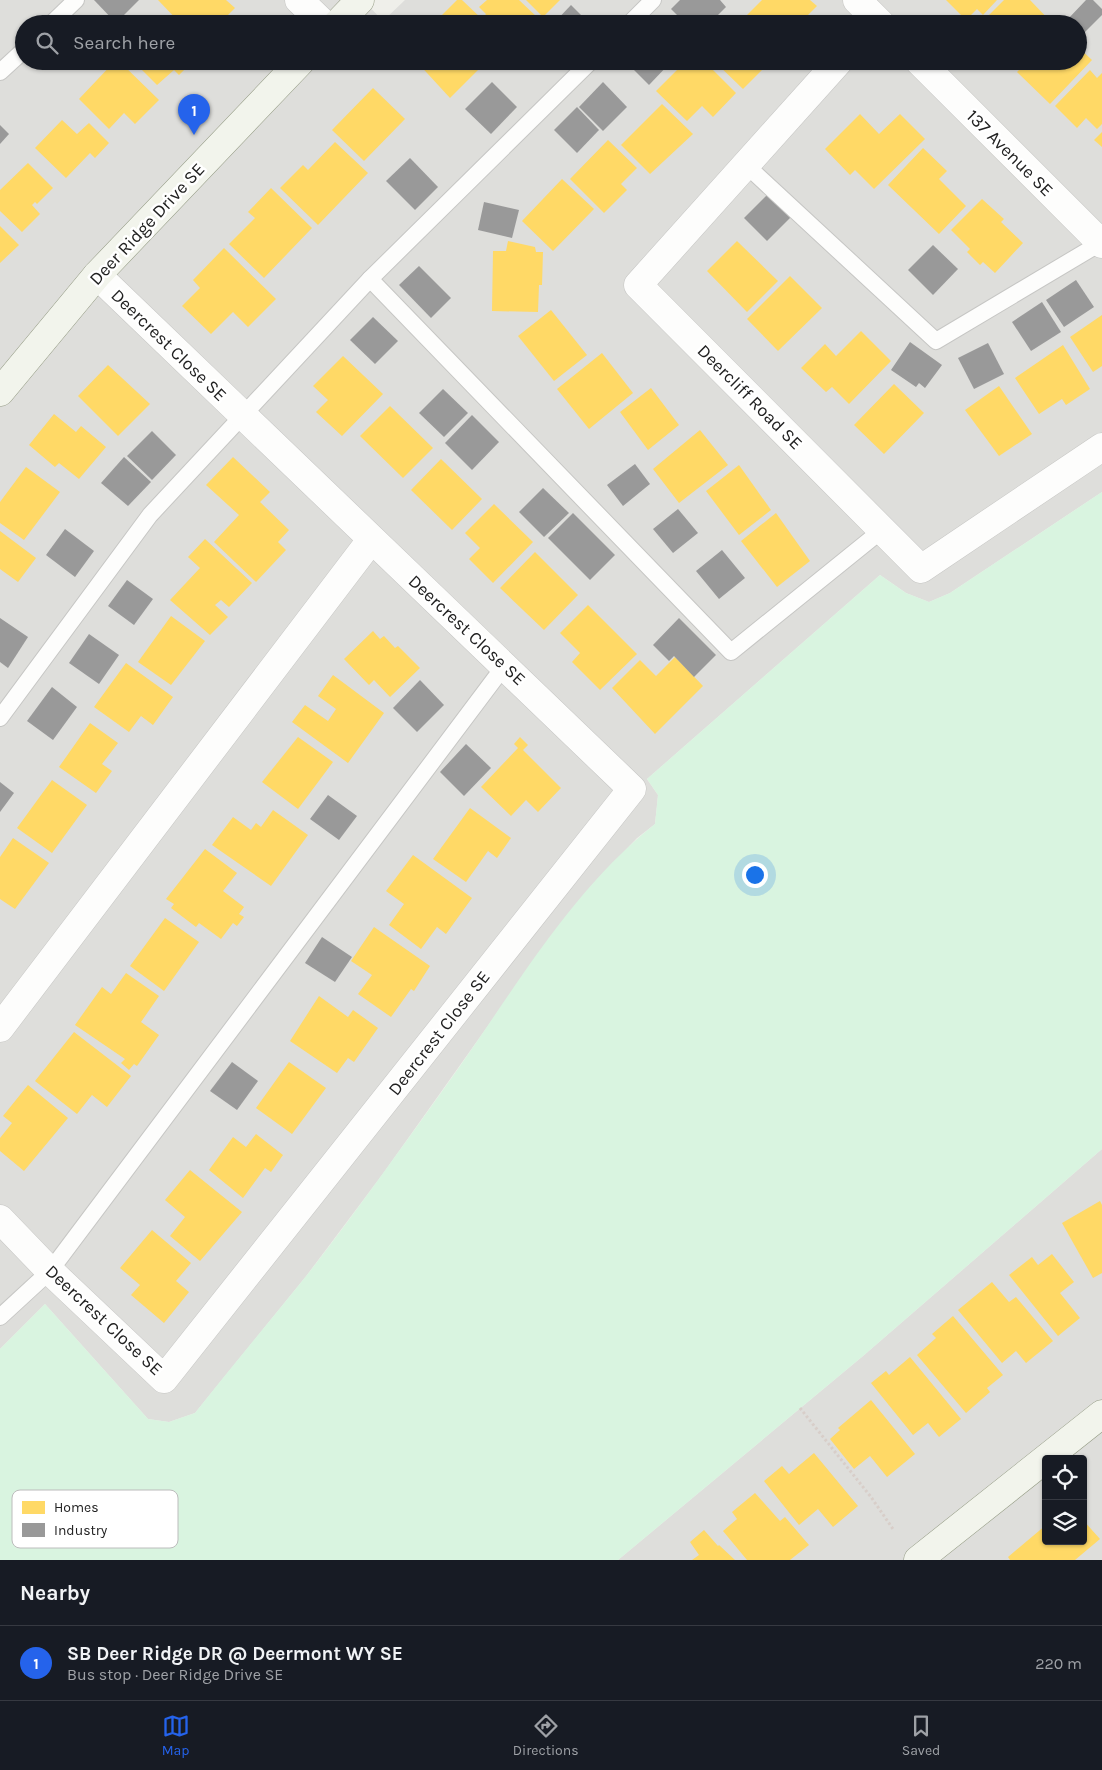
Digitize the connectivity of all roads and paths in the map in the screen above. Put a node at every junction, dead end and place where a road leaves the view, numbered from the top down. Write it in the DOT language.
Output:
graph roads {
  1 [pos="76,0"];
  2 [pos="299,0"];
  3 [pos="360,0"];
  4 [pos="653,0"];
  5 [pos="858,0"];
  6 [pos="60,15"];
  7 [pos="315,15"];
  8 [pos="346,15"];
  9 [pos="638,15"];
  10 [pos="871,15"];
  11 [pos="15,58"];
  12 [pos="292,70"];
  13 [pos="582,70"];
  14 [pos="831,70"];
  15 [pos="928,70"];
  16 [pos="0,72"];
  17 [pos="746,164"];
  18 [pos="1102,243"];
  19 [pos="97,275"];
  20 [pos="370,279"];
  21 [pos="0,392"];
  22 [pos="242,415"];
  23 [pos="1102,448"];
  24 [pos="882,530"];
  25 [pos="370,540"];
  26 [pos="505,665"];
  27 [pos="0,718"];
  28 [pos="0,1028"];
  29 [pos="0,1218"];
  30 [pos="50,1271"];
  31 [pos="0,1316"];
  32 [pos="800,1408"];
  33 [pos="1102,1414"];
  34 [pos="893,1529"];
  35 [pos="918,1560"];
  1 -- 6 [label="lane"];
  2 -- 7 [label="street"];
  3 -- 8 [label="street"];
  4 -- 9 [label="lane"];
  5 -- 10 [label="street"];
  11 -- 16 [label="lane"];
  12 -- 19 [label="street, Deer Ridge Drive SE"];
  13 -- 20 [label="lane"];
  14 -- 17 [label="street, Deercliff Road SE"];
  15 -- 18 [label="street, 137 Avenue SE"];
  17 -- 18 [label="lane"];
  17 -- 24 [label="street, Deercliff Road SE"];
  19 -- 21 [label="street, Deer Ridge Drive SE"];
  19 -- 22 [label="street, Deercrest Close SE"];
  20 -- 22 [label="lane"];
  20 -- 24 [label="lane"];
  22 -- 25 [label="street, Deercrest Close SE"];
  22 -- 27 [label="lane"];
  23 -- 24 [label="street, Deercliff Road SE"];
  25 -- 26 [label="street, Deercrest Close SE"];
  25 -- 28 [label="street"];
  26 -- 30 [label="lane"];
  26 -- 30 [label="street, Deercrest Close SE"];
  29 -- 30 [label="street, Deercrest Close SE"];
  30 -- 31 [label="lane"];
  32 -- 34 [label="path"];
  33 -- 35 [label="street"];
}
